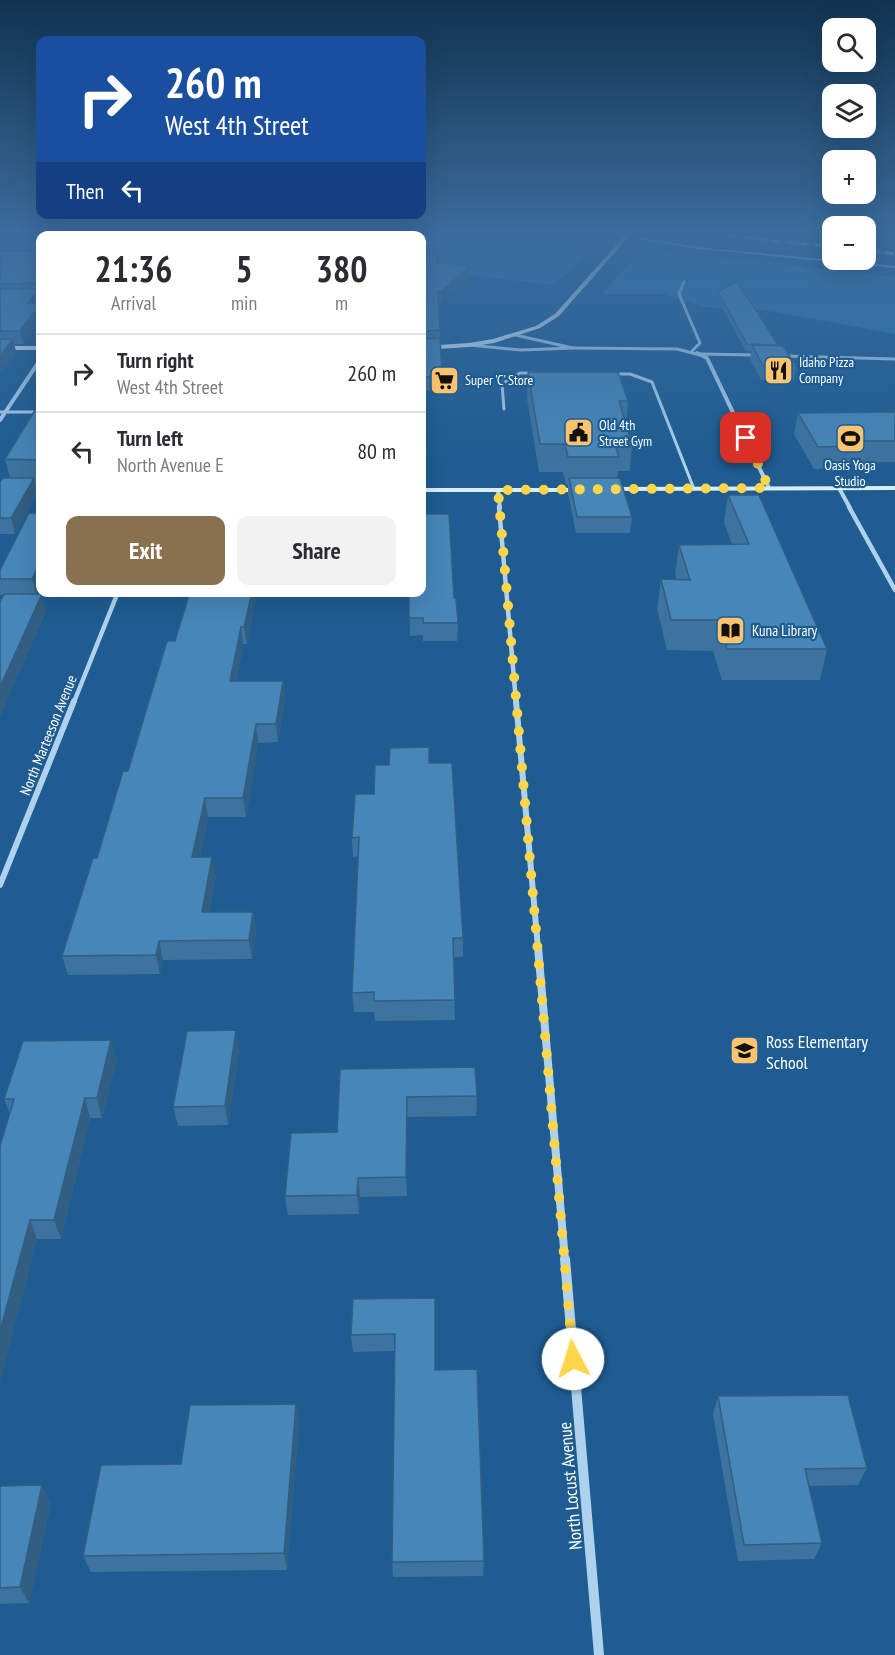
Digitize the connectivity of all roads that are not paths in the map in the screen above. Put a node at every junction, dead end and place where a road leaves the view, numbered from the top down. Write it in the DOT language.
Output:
graph roads {
  1 [pos="561,310"];
  2 [pos="686,310"];
  3 [pos="515,335"];
  4 [pos="469,345"];
  5 [pos="0,348"];
  6 [pos="36,348"];
  7 [pos="426,348"];
  8 [pos="573,348"];
  9 [pos="692,351"];
  10 [pos="700,354"];
  11 [pos="764,356"];
  12 [pos="774,356"];
  13 [pos="893,359"];
  14 [pos="895,364"];
  15 [pos="36,365"];
  16 [pos="542,373"];
  17 [pos="608,374"];
  18 [pos="504,409"];
  19 [pos="2,412"];
  20 [pos="36,412"];
  21 [pos="0,420"];
  22 [pos="769,488"];
  23 [pos="839,488"];
  24 [pos="895,488"];
  25 [pos="0,489"];
  26 [pos="36,489"];
  27 [pos="588,489"];
  28 [pos="599,489"];
  29 [pos="694,489"];
  30 [pos="426,490"];
  31 [pos="498,490"];
  32 [pos="895,590"];
  33 [pos="116,597"];
  34 [pos="0,885"];
  35 [pos="599,1655"];
  1 -- 3 [label="main road"];
  2 -- 9 [label="street"];
  3 -- 4 [label="main road"];
  3 -- 8 [label="street"];
  4 -- 7 [label="main road"];
  4 -- 8 [label="street"];
  5 -- 6 [label="main road"];
  8 -- 9 [label="street"];
  9 -- 10 [label="street"];
  10 -- 11 [label="lane"];
  10 -- 22 [label="street"];
  12 -- 13 [label="lane"];
  13 -- 14 [label="lane"];
  15 -- 19 [label="street"];
  16 -- 18 [label="lane"];
  17 -- 29 [label="lane"];
  19 -- 20 [label="lane"];
  19 -- 21 [label="street"];
  22 -- 23 [label="main road"];
  22 -- 29 [label="main road"];
  23 -- 24 [label="main road"];
  23 -- 32 [label="street"];
  25 -- 26 [label="main road"];
  27 -- 31 [label="main road"];
  28 -- 29 [label="main road"];
  30 -- 31 [label="main road"];
  31 -- 35 [label="street, North Locust Avenue"];
  33 -- 34 [label="street, North Marteeson Avenue"];
}
